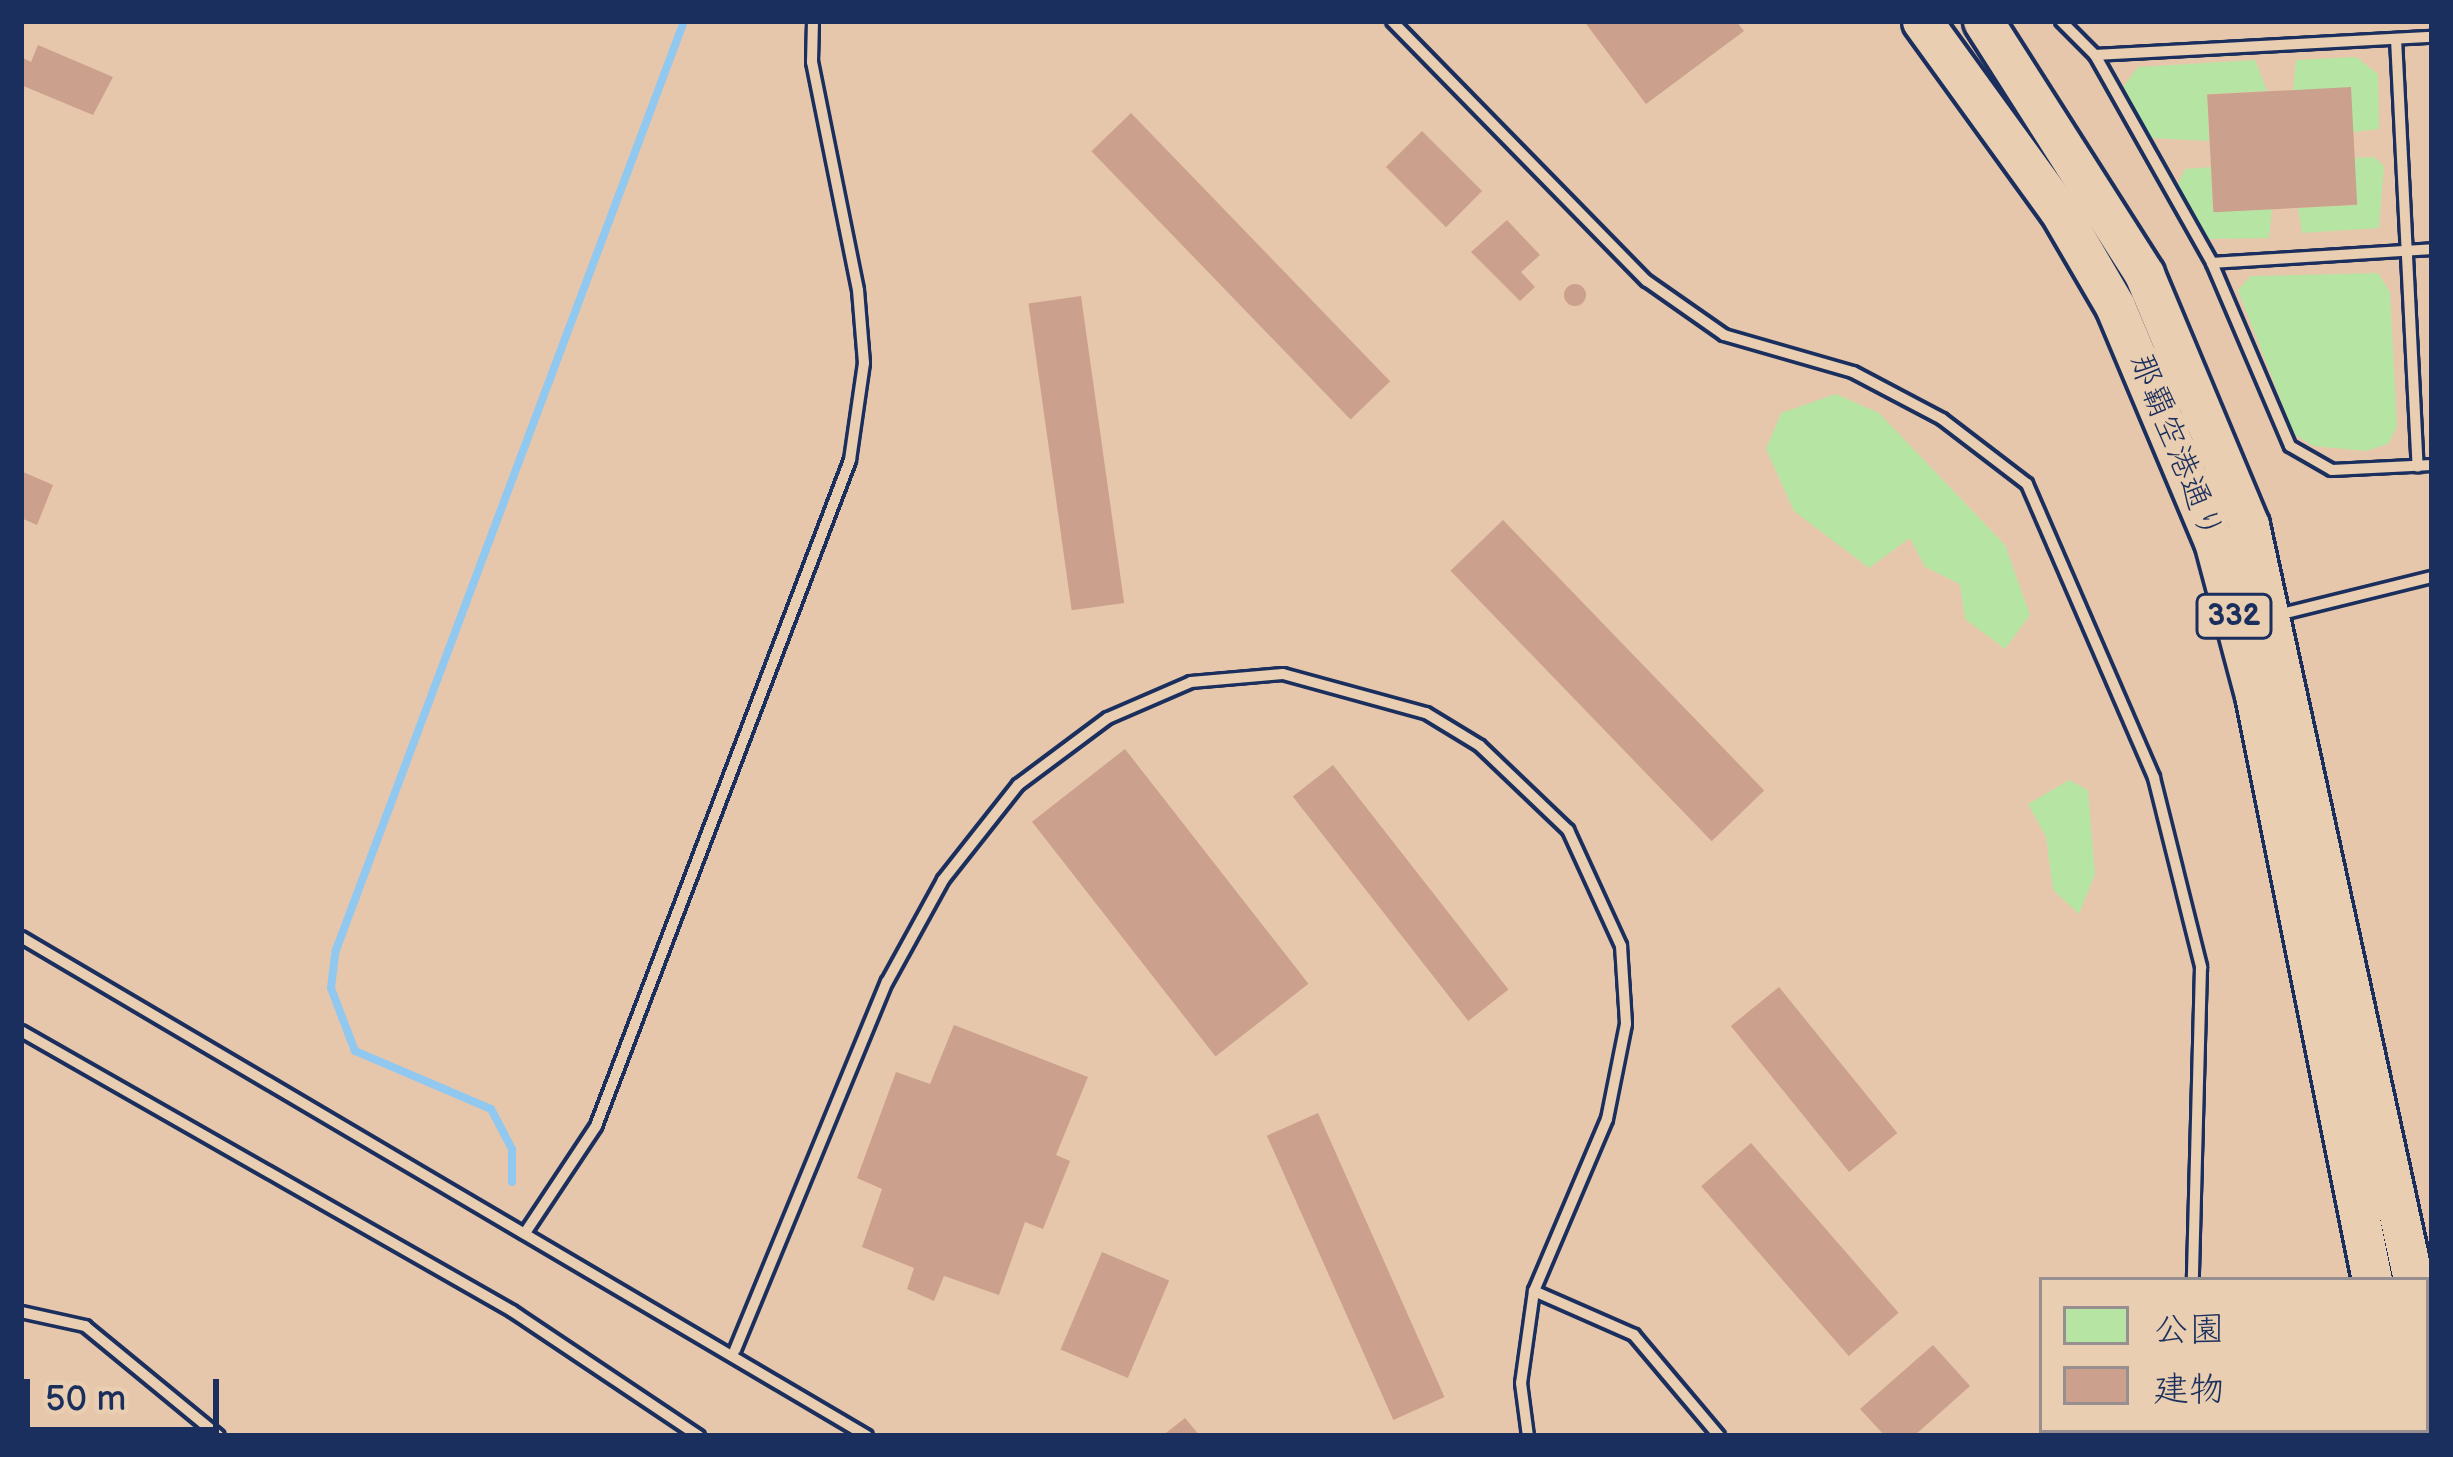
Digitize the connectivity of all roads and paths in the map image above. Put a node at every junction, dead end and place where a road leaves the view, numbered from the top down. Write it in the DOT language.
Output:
graph roads {
  1 [pos="813,21"];
  2 [pos="1392,21"];
  3 [pos="1922,21"];
  4 [pos="1983,21"];
  5 [pos="2061,21"];
  6 [pos="2432,37"];
  7 [pos="2396,39"];
  8 [pos="2096,56"];
  9 [pos="2432,249"];
  10 [pos="2408,250"];
  11 [pos="2212,263"];
  12 [pos="2425,465"];
  13 [pos="2432,578"];
  14 [pos="2276,616"];
  15 [pos="21,937"];
  16 [pos="21,1031"];
  17 [pos="527,1230"];
  18 [pos="2193,1277"];
  19 [pos="2371,1277"];
  20 [pos="2412,1277"];
  21 [pos="1534,1291"];
  22 [pos="21,1312"];
  23 [pos="735,1350"];
  24 [pos="219,1436"];
  25 [pos="699,1436"];
  26 [pos="868,1436"];
  27 [pos="1528,1436"];
  28 [pos="1719,1436"];
  1 -- 17 [label="lane"];
  2 -- 18 [label="lane"];
  3 -- 19 [label="highway, 那覇空港通り / 332"];
  4 -- 14 [label="highway, 那覇空港通り / 332"];
  5 -- 8 [label="lane"];
  6 -- 7 [label="lane"];
  7 -- 8 [label="lane"];
  7 -- 10 [label="lane"];
  8 -- 11 [label="lane"];
  9 -- 10 [label="lane"];
  10 -- 11 [label="lane"];
  10 -- 12 [label="lane"];
  11 -- 12 [label="lane"];
  13 -- 14 [label="lane"];
  14 -- 20 [label="highway, 那覇空港通り / 332"];
  15 -- 17 [label="lane"];
  16 -- 25 [label="lane"];
  17 -- 23 [label="lane"];
  21 -- 23 [label="lane"];
  21 -- 27 [label="lane"];
  21 -- 28 [label="lane"];
  22 -- 24 [label="lane"];
  23 -- 26 [label="lane"];
}
